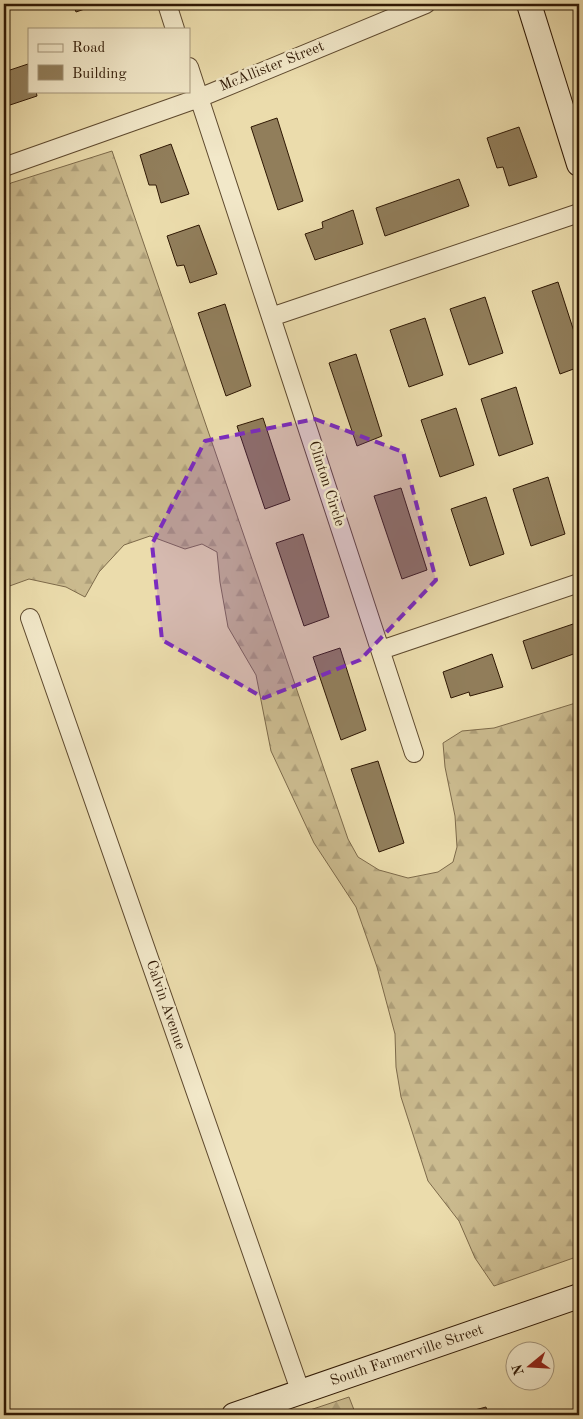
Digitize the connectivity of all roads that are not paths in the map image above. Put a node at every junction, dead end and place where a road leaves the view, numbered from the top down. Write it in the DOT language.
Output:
graph roads {
  1 [pos="167,4"];
  2 [pos="426,4"];
  3 [pos="529,4"];
  4 [pos="176,28"];
  5 [pos="190,70"];
  6 [pos="200,98"];
  7 [pos="576,139"];
  8 [pos="579,164"];
  9 [pos="4,167"];
  10 [pos="579,213"];
  11 [pos="271,317"];
  12 [pos="579,583"];
  13 [pos="30,618"];
  14 [pos="381,650"];
  15 [pos="414,753"];
  16 [pos="579,1296"];
  17 [pos="301,1393"];
  18 [pos="234,1415"];
  1 -- 4 [label="street"];
  2 -- 6 [label="street, McAllister Street"];
  3 -- 7 [label="main road"];
  5 -- 6 [label="street, Clinton Circle"];
  6 -- 9 [label="street, McAllister Street"];
  6 -- 11 [label="street, Clinton Circle"];
  7 -- 8 [label="main road"];
  10 -- 11 [label="street"];
  11 -- 14 [label="street, Clinton Circle"];
  12 -- 14 [label="street"];
  13 -- 17 [label="street, Calvin Avenue"];
  14 -- 15 [label="street, Clinton Circle"];
  16 -- 17 [label="main road, South Farmerville Street"];
  17 -- 18 [label="main road, South Farmerville Street"];
}
